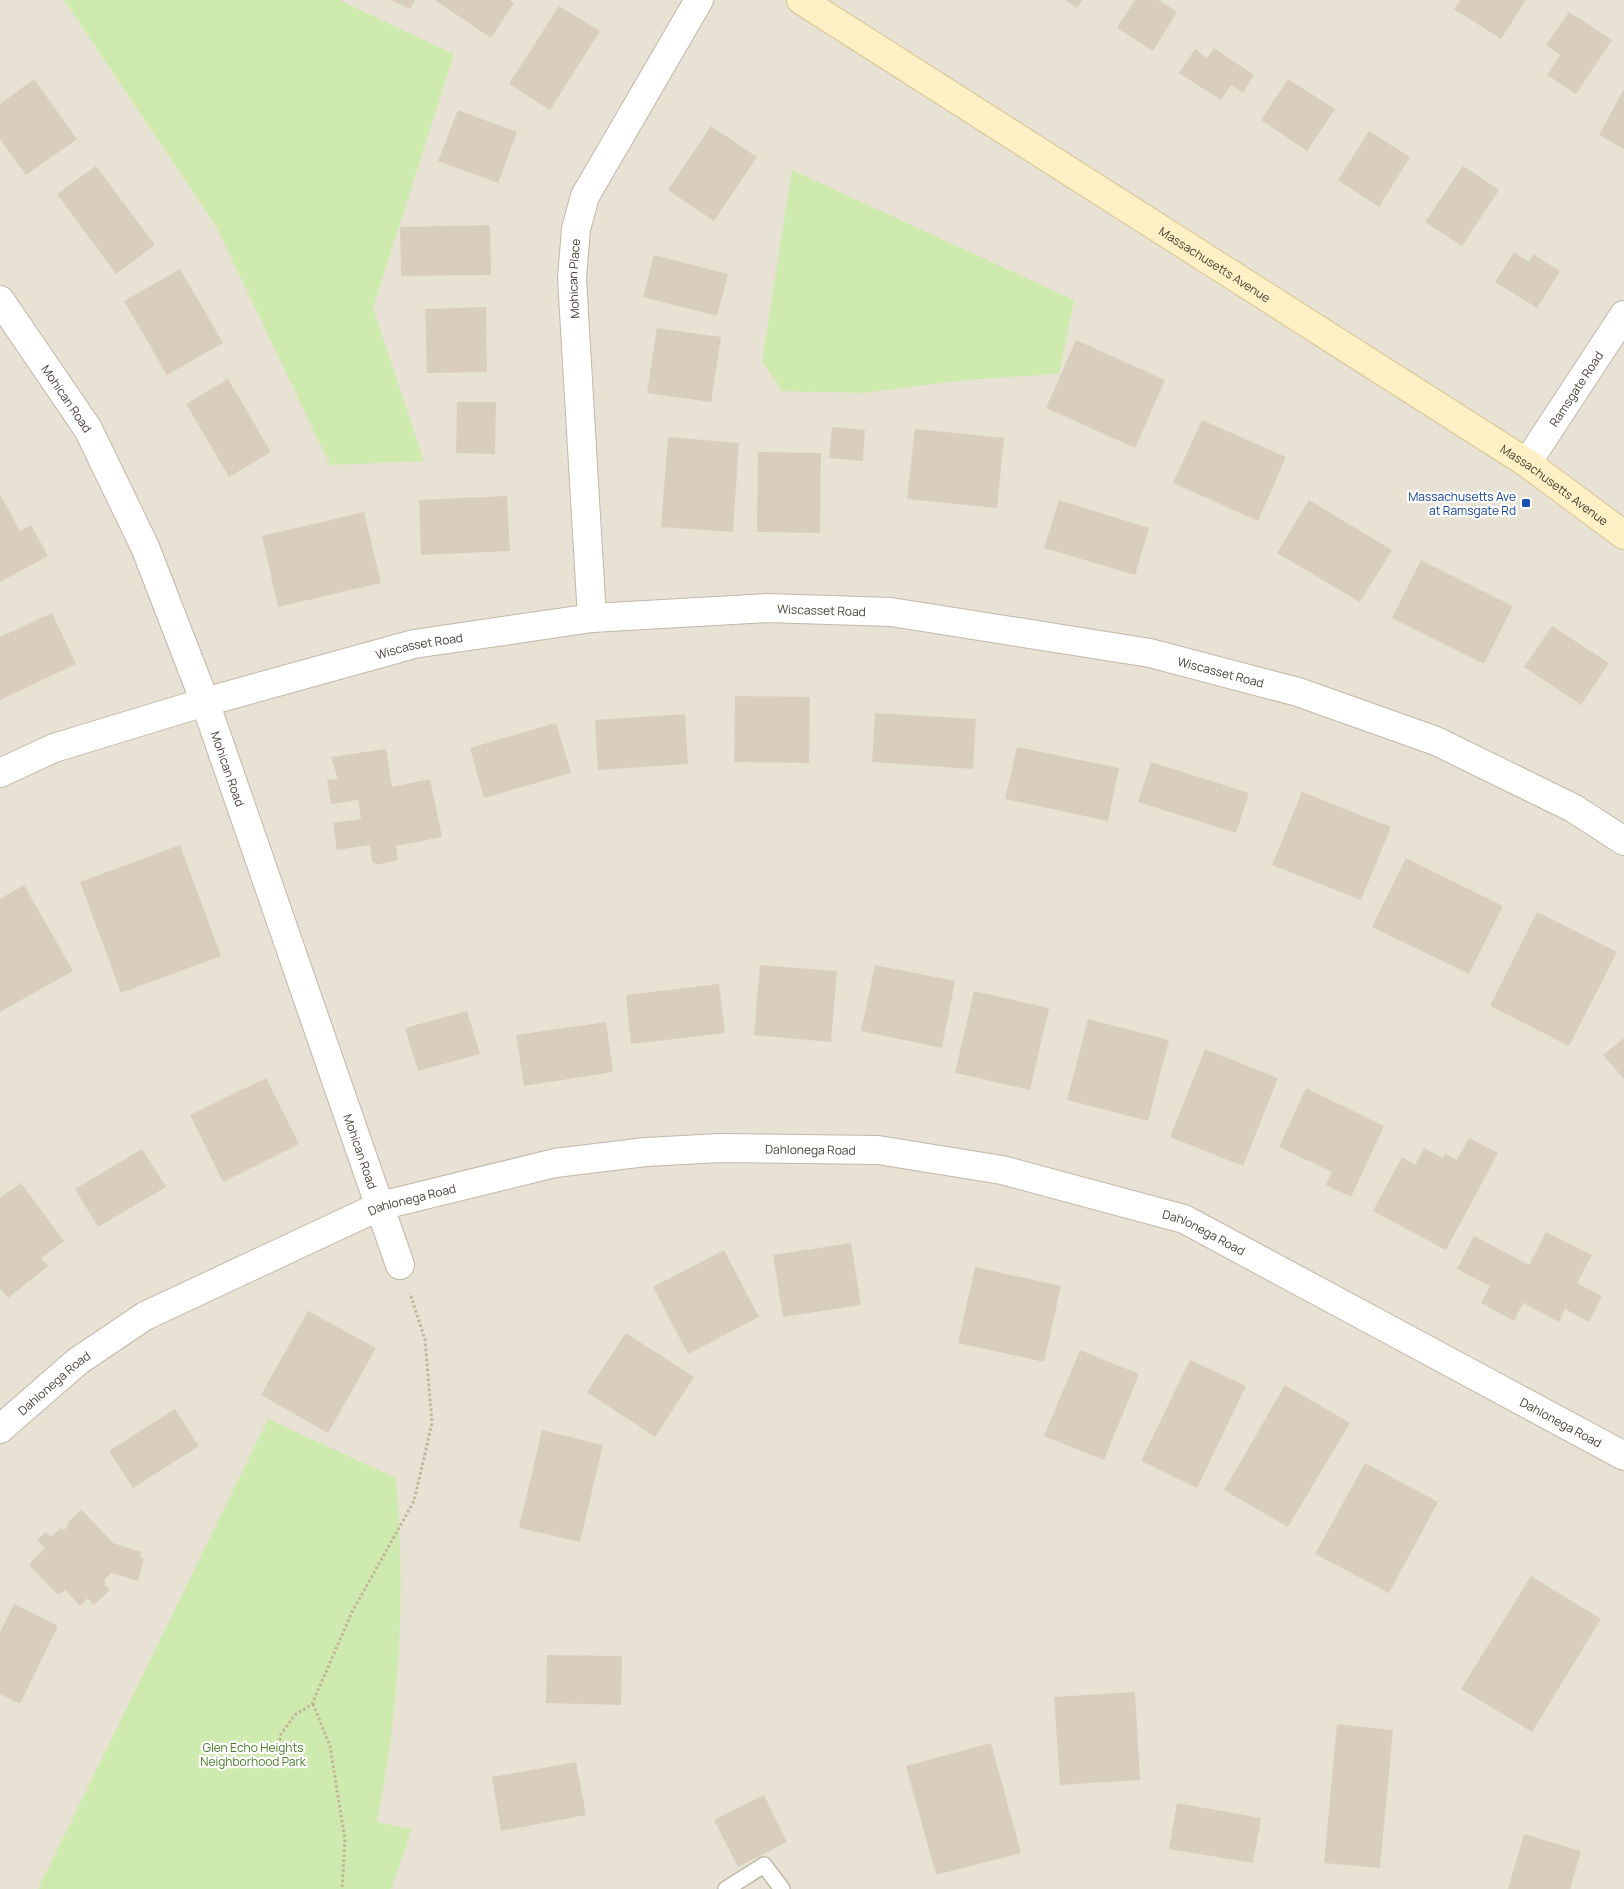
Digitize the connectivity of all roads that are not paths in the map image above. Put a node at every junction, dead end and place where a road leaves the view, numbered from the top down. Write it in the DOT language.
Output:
graph roads {
  1 [pos="699,0"];
  2 [pos="801,0"];
  3 [pos="0,300"];
  4 [pos="1624,315"];
  5 [pos="1527,463"];
  6 [pos="1624,535"];
  7 [pos="592,618"];
  8 [pos="205,702"];
  9 [pos="0,773"];
  10 [pos="1624,841"];
  11 [pos="380,1206"];
  12 [pos="400,1264"];
  13 [pos="0,1429"];
  14 [pos="1624,1456"];
  15 [pos="726,1889"];
  16 [pos="782,1889"];
  1 -- 7 [label="street, Mohican Place"];
  2 -- 5 [label="main road, Massachusetts Avenue"];
  3 -- 8 [label="street, Mohican Road"];
  4 -- 5 [label="street, Ramsgate Road"];
  5 -- 6 [label="main road, Massachusetts Avenue"];
  7 -- 8 [label="street, Wiscasset Road"];
  7 -- 10 [label="street, Wiscasset Road"];
  8 -- 9 [label="street, Wiscasset Road"];
  8 -- 11 [label="street, Mohican Road"];
  11 -- 12 [label="street, Mohican Road"];
  11 -- 13 [label="street, Dahlonega Road"];
  11 -- 14 [label="street, Dahlonega Road"];
  15 -- 16 [label="lane"];
}
